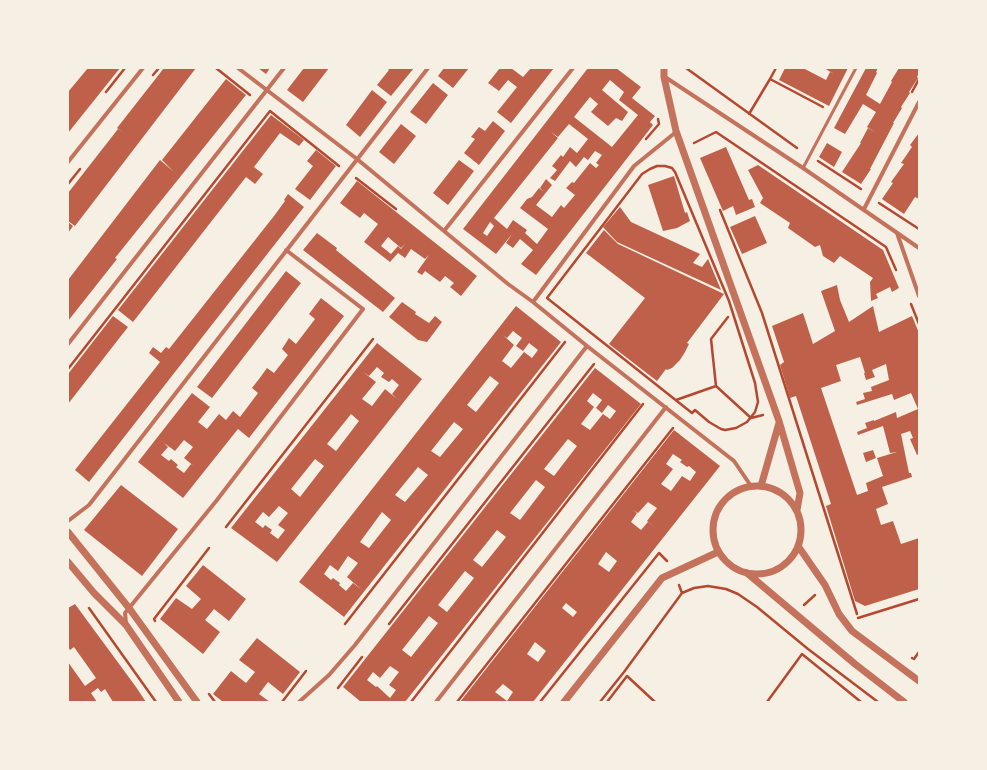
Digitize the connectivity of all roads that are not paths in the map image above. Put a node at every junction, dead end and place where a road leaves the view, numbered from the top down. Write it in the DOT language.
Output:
graph roads {
  1 [pos="143,68"];
  2 [pos="238,68"];
  3 [pos="284,68"];
  4 [pos="428,68"];
  5 [pos="573,68"];
  6 [pos="664,68"];
  7 [pos="856,68"];
  8 [pos="664,77"];
  9 [pos="267,90"];
  10 [pos="919,102"];
  11 [pos="676,131"];
  12 [pos="357,159"];
  13 [pos="68,162"];
  14 [pos="803,168"];
  15 [pos="864,209"];
  16 [pos="444,231"];
  17 [pos="897,233"];
  18 [pos="919,248"];
  19 [pos="286,250"];
  20 [pos="919,296"];
  21 [pos="533,302"];
  22 [pos="68,344"];
  23 [pos="587,346"];
  24 [pos="666,408"];
  25 [pos="779,421"];
  26 [pos="751,486"];
  27 [pos="761,486"];
  28 [pos="797,510"];
  29 [pos="68,521"];
  30 [pos="68,532"];
  31 [pos="798,546"];
  32 [pos="718,552"];
  33 [pos="68,562"];
  34 [pos="747,573"];
  35 [pos="129,608"];
  36 [pos="126,625"];
  37 [pos="918,678"];
  38 [pos="179,702"];
  39 [pos="197,702"];
  40 [pos="299,702"];
  41 [pos="436,702"];
  42 [pos="564,702"];
  43 [pos="904,702"];
  1 -- 13 [label="street"];
  2 -- 9 [label="street"];
  3 -- 9 [label="street"];
  4 -- 12 [label="street"];
  5 -- 16 [label="street"];
  6 -- 8 [label="street"];
  7 -- 14 [label="lane"];
  8 -- 11 [label="street"];
  8 -- 14 [label="street"];
  9 -- 12 [label="street"];
  9 -- 22 [label="street"];
  10 -- 15 [label="street"];
  11 -- 21 [label="street"];
  11 -- 25 [label="street"];
  12 -- 16 [label="street"];
  12 -- 19 [label="street"];
  14 -- 15 [label="street"];
  15 -- 17 [label="street"];
  16 -- 21 [label="street"];
  17 -- 18 [label="street"];
  17 -- 20 [label="street"];
  19 -- 29 [label="street"];
  19 -- 35 [label="street"];
  21 -- 23 [label="street"];
  23 -- 24 [label="street"];
  23 -- 40 [label="street"];
  24 -- 26 [label="street"];
  24 -- 41 [label="street"];
  25 -- 27 [label="street"];
  25 -- 28 [label="street"];
  26 -- 27 [label="street"];
  26 -- 32 [label="street"];
  27 -- 28 [label="street"];
  28 -- 31 [label="street"];
  30 -- 35 [label="street"];
  31 -- 34 [label="street"];
  31 -- 37 [label="street"];
  32 -- 34 [label="street"];
  32 -- 42 [label="street"];
  33 -- 36 [label="street"];
  34 -- 43 [label="street"];
  35 -- 36 [label="street"];
  35 -- 39 [label="street"];
  36 -- 38 [label="street"];
}
